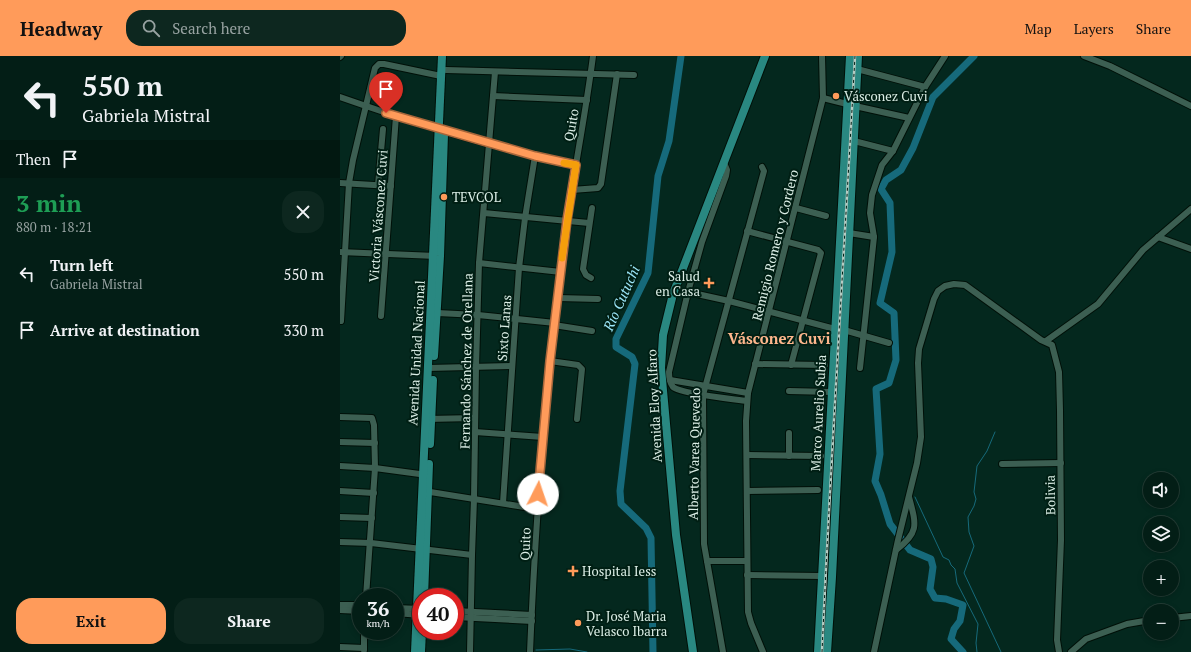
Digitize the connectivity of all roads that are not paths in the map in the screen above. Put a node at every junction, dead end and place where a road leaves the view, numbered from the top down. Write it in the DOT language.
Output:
graph roads {
  1 [pos="442,56"];
  2 [pos="446,56"];
  3 [pos="593,56"];
  4 [pos="766,56"];
  5 [pos="822,56"];
  6 [pos="850,56"];
  7 [pos="858,56"];
  8 [pos="945,56"];
  9 [pos="1084,56"];
  10 [pos="857,69"];
  11 [pos="495,72"];
  12 [pos="444,73"];
  13 [pos="591,73"];
  14 [pos="616,74"];
  15 [pos="634,75"];
  16 [pos="925,87"];
  17 [pos="493,96"];
  18 [pos="340,98"];
  19 [pos="823,98"];
  20 [pos="586,100"];
  21 [pos="851,105"];
  22 [pos="365,106"];
  23 [pos="1191,106"];
  24 [pos="396,116"];
  25 [pos="909,118"];
  26 [pos="383,129"];
  27 [pos="441,130"];
  28 [pos="854,141"];
  29 [pos="489,143"];
  30 [pos="893,152"];
  31 [pos="535,156"];
  32 [pos="724,163"];
  33 [pos="576,165"];
  34 [pos="762,167"];
  35 [pos="340,183"];
  36 [pos="349,183"];
  37 [pos="378,185"];
  38 [pos="390,186"];
  39 [pos="572,190"];
  40 [pos="592,208"];
  41 [pos="796,208"];
  42 [pos="1191,209"];
  43 [pos="484,213"];
  44 [pos="826,216"];
  45 [pos="525,218"];
  46 [pos="567,220"];
  47 [pos="589,223"];
  48 [pos="747,231"];
  49 [pos="849,233"];
  50 [pos="874,237"];
  51 [pos="1158,237"];
  52 [pos="788,241"];
  53 [pos="1191,249"];
  54 [pos="342,252"];
  55 [pos="387,254"];
  56 [pos="436,256"];
  57 [pos="480,263"];
  58 [pos="519,268"];
  59 [pos="561,272"];
  60 [pos="591,278"];
  61 [pos="688,292"];
  62 [pos="558,298"];
  63 [pos="598,299"];
  64 [pos="729,301"];
  65 [pos="769,311"];
  66 [pos="436,313"];
  67 [pos="478,315"];
  68 [pos="381,316"];
  69 [pos="515,319"];
  70 [pos="341,321"];
  71 [pos="803,321"];
  72 [pos="554,324"];
  73 [pos="835,329"];
  74 [pos="844,330"];
  75 [pos="592,331"];
  76 [pos="864,336"];
  77 [pos="1046,341"];
  78 [pos="889,343"];
  79 [pos="550,361"];
  80 [pos="755,364"];
  81 [pos="792,365"];
  82 [pos="825,365"];
  83 [pos="512,366"];
  84 [pos="430,367"];
  85 [pos="476,367"];
  86 [pos="860,368"];
  87 [pos="670,380"];
  88 [pos="705,387"];
  89 [pos="789,391"];
  90 [pos="832,392"];
  91 [pos="748,393"];
  92 [pos="703,395"];
  93 [pos="747,401"];
  94 [pos="340,417"];
  95 [pos="475,418"];
  96 [pos="429,419"];
  97 [pos="577,419"];
  98 [pos="475,432"];
  99 [pos="789,433"];
  100 [pos="509,435"];
  101 [pos="543,437"];
  102 [pos="340,442"];
  103 [pos="375,443"];
  104 [pos="747,455"];
  105 [pos="789,456"];
  106 [pos="821,456"];
  107 [pos="1060,463"];
  108 [pos="1002,464"];
  109 [pos="340,466"];
  110 [pos="375,468"];
  111 [pos="426,475"];
  112 [pos="818,490"];
  113 [pos="340,491"];
  114 [pos="425,491"];
  115 [pos="747,491"];
  116 [pos="374,493"];
  117 [pos="909,497"];
  118 [pos="474,499"];
  119 [pos="503,503"];
  120 [pos="537,509"];
  121 [pos="340,517"];
  122 [pos="372,518"];
  123 [pos="340,542"];
  124 [pos="371,543"];
  125 [pos="423,550"];
  126 [pos="896,550"];
  127 [pos="472,555"];
  128 [pos="747,561"];
  129 [pos="707,562"];
  130 [pos="747,575"];
  131 [pos="822,576"];
  132 [pos="367,588"];
  133 [pos="421,588"];
  134 [pos="424,588"];
  135 [pos="340,605"];
  136 [pos="352,605"];
  137 [pos="340,610"];
  138 [pos="352,611"];
  139 [pos="464,613"];
  140 [pos="471,615"];
  141 [pos="464,616"];
  142 [pos="1191,616"];
  143 [pos="1179,617"];
  144 [pos="532,618"];
  145 [pos="1143,621"];
  146 [pos="416,640"];
  147 [pos="422,640"];
  148 [pos="340,647"];
  149 [pos="364,650"];
  150 [pos="415,652"];
  151 [pos="421,652"];
  152 [pos="470,652"];
  153 [pos="530,652"];
  154 [pos="693,652"];
  155 [pos="723,652"];
  156 [pos="763,652"];
  157 [pos="818,652"];
  158 [pos="827,652"];
  159 [pos="874,652"];
  160 [pos="1059,652"];
  161 [pos="1071,652"];
  1 -- 12 [label="main road, Avenida Unidad Nacional"];
  2 -- 12 [label="main road, Avenida Unidad Nacional"];
  3 -- 13 [label="street, Quito"];
  4 -- 32 [label="main road, Avenida Eloy Alfaro"];
  5 -- 19 [label="street, Remigio Romero y Cordero"];
  6 -- 21 [label="main road, Marco Aurelio Subia"];
  7 -- 10 [label="main road, Marco Aurelio Subia"];
  8 -- 16 [label="street"];
  9 -- 23 [label="street"];
  10 -- 16 [label="street"];
  10 -- 21 [label="main road, Marco Aurelio Subia"];
  11 -- 12 [label="street"];
  11 -- 13 [label="street"];
  11 -- 17 [label="street, Fernando Sánchez de Orellana"];
  12 -- 22 [label="street"];
  12 -- 27 [label="main road, Avenida Unidad Nacional"];
  13 -- 14 [label="street"];
  13 -- 20 [label="street, Quito"];
  14 -- 15 [label="street"];
  14 -- 39 [label="street"];
  16 -- 25 [label="street"];
  17 -- 20 [label="street"];
  17 -- 29 [label="street, Fernando Sánchez de Orellana"];
  18 -- 22 [label="street"];
  19 -- 21 [label="street"];
  19 -- 41 [label="street, Remigio Romero y Cordero"];
  20 -- 33 [label="street, Quito"];
  21 -- 25 [label="street"];
  21 -- 28 [label="main road, Marco Aurelio Subia"];
  21 -- 73 [label="main road, Marco Aurelio Subia"];
  22 -- 24 [label="street"];
  22 -- 36 [label="street"];
  24 -- 27 [label="street"];
  24 -- 38 [label="street, Victoria Vásconez Cuvi"];
  25 -- 30 [label="street"];
  26 -- 37 [label="street"];
  27 -- 29 [label="street"];
  27 -- 56 [label="main road, Avenida Unidad Nacional"];
  28 -- 30 [label="street"];
  28 -- 49 [label="main road, Marco Aurelio Subia"];
  29 -- 31 [label="street"];
  29 -- 43 [label="street, Fernando Sánchez de Orellana"];
  30 -- 50 [label="street"];
  31 -- 33 [label="street"];
  31 -- 45 [label="street, Sixto Lanas"];
  32 -- 61 [label="street"];
  32 -- 154 [label="main road, Avenida Eloy Alfaro"];
  33 -- 39 [label="street, Quito"];
  34 -- 48 [label="street, Alberto Varea Quevedo"];
  35 -- 36 [label="street"];
  36 -- 37 [label="street"];
  36 -- 54 [label="street"];
  37 -- 38 [label="street"];
  38 -- 55 [label="street, Victoria Vásconez Cuvi"];
  39 -- 46 [label="street, Quito"];
  40 -- 47 [label="street"];
  41 -- 44 [label="street"];
  41 -- 52 [label="street, Remigio Romero y Cordero"];
  42 -- 51 [label="street"];
  43 -- 45 [label="street"];
  43 -- 57 [label="street, Fernando Sánchez de Orellana"];
  45 -- 46 [label="street"];
  45 -- 58 [label="street, Sixto Lanas"];
  46 -- 47 [label="street"];
  46 -- 59 [label="street, Quito"];
  47 -- 60 [label="street"];
  48 -- 52 [label="street"];
  48 -- 64 [label="street, Alberto Varea Quevedo"];
  49 -- 50 [label="street"];
  49 -- 74 [label="main road, Marco Aurelio Subia"];
  50 -- 76 [label="street"];
  51 -- 53 [label="street"];
  51 -- 77 [label="street"];
  52 -- 65 [label="street, Remigio Romero y Cordero"];
  52 -- 71 [label="street"];
  54 -- 55 [label="street"];
  54 -- 70 [label="street"];
  55 -- 56 [label="street"];
  55 -- 68 [label="street, Victoria Vásconez Cuvi"];
  56 -- 66 [label="main road, Avenida Unidad Nacional"];
  56 -- 84 [label="main road, Avenida Unidad Nacional"];
  57 -- 58 [label="street"];
  57 -- 67 [label="street, Fernando Sánchez de Orellana"];
  58 -- 59 [label="street"];
  58 -- 69 [label="street, Sixto Lanas"];
  59 -- 62 [label="street, Quito"];
  61 -- 64 [label="street"];
  61 -- 87 [label="street"];
  62 -- 63 [label="street"];
  62 -- 72 [label="street, Quito"];
  64 -- 65 [label="street"];
  64 -- 88 [label="street, Alberto Varea Quevedo"];
  65 -- 71 [label="street"];
  65 -- 80 [label="street, Remigio Romero y Cordero"];
  66 -- 67 [label="street"];
  66 -- 84 [label="main road, Avenida Unidad Nacional"];
  67 -- 69 [label="street"];
  67 -- 85 [label="street, Fernando Sánchez de Orellana"];
  69 -- 72 [label="street"];
  69 -- 83 [label="street, Sixto Lanas"];
  71 -- 73 [label="street"];
  71 -- 81 [label="street"];
  72 -- 75 [label="street"];
  72 -- 79 [label="street, Quito"];
  73 -- 90 [label="main road, Marco Aurelio Subia"];
  74 -- 76 [label="street"];
  74 -- 158 [label="main road, Marco Aurelio Subia"];
  76 -- 78 [label="street"];
  76 -- 86 [label="street"];
  77 -- 107 [label="street, Bolivia"];
  77 -- 117 [label="street"];
  79 -- 97 [label="street"];
  79 -- 101 [label="street, Quito"];
  80 -- 81 [label="street"];
  80 -- 91 [label="street, Remigio Romero y Cordero"];
  81 -- 82 [label="street"];
  83 -- 85 [label="street"];
  83 -- 100 [label="street, Sixto Lanas"];
  84 -- 85 [label="street"];
  84 -- 96 [label="main road, Avenida Unidad Nacional"];
  85 -- 95 [label="street, Fernando Sánchez de Orellana"];
  87 -- 88 [label="street"];
  87 -- 92 [label="street"];
  88 -- 91 [label="street"];
  88 -- 92 [label="street, Alberto Varea Quevedo"];
  89 -- 90 [label="street"];
  90 -- 131 [label="main road, Marco Aurelio Subia"];
  91 -- 93 [label="street, Remigio Romero y Cordero"];
  92 -- 93 [label="street"];
  92 -- 129 [label="street, Alberto Varea Quevedo"];
  93 -- 104 [label="street, Remigio Romero y Cordero"];
  94 -- 103 [label="street"];
  95 -- 96 [label="street"];
  95 -- 98 [label="street, Fernando Sánchez de Orellana"];
  96 -- 111 [label="main road, Avenida Unidad Nacional"];
  98 -- 100 [label="street"];
  98 -- 118 [label="street, Fernando Sánchez de Orellana"];
  99 -- 105 [label="street"];
  100 -- 101 [label="street"];
  100 -- 119 [label="street, Sixto Lanas"];
  101 -- 120 [label="street, Quito"];
  102 -- 103 [label="street"];
  103 -- 110 [label="street"];
  104 -- 105 [label="street"];
  104 -- 115 [label="street, Remigio Romero y Cordero"];
  105 -- 106 [label="street"];
  107 -- 108 [label="street"];
  107 -- 160 [label="street, Bolivia"];
  109 -- 110 [label="street"];
  110 -- 111 [label="street"];
  110 -- 116 [label="street"];
  111 -- 114 [label="main road, Avenida Unidad Nacional"];
  112 -- 115 [label="street"];
  113 -- 116 [label="street"];
  114 -- 118 [label="street"];
  114 -- 125 [label="main road, Avenida Unidad Nacional"];
  115 -- 128 [label="street, Remigio Romero y Cordero"];
  116 -- 122 [label="street"];
  117 -- 126 [label="street"];
  117 -- 126 [label="street"];
  118 -- 119 [label="street"];
  118 -- 127 [label="street, Fernando Sánchez de Orellana"];
  119 -- 120 [label="street"];
  120 -- 144 [label="street, Quito"];
  121 -- 122 [label="street"];
  122 -- 124 [label="street"];
  123 -- 124 [label="street"];
  124 -- 125 [label="street"];
  124 -- 132 [label="street"];
  125 -- 127 [label="street"];
  125 -- 133 [label="main road, Avenida Unidad Nacional"];
  125 -- 134 [label="main road, Avenida Unidad Nacional"];
  126 -- 159 [label="street"];
  127 -- 140 [label="street, Fernando Sánchez de Orellana"];
  128 -- 129 [label="street"];
  128 -- 130 [label="street, Remigio Romero y Cordero"];
  129 -- 155 [label="street, Alberto Varea Quevedo"];
  130 -- 131 [label="street"];
  130 -- 156 [label="street, Remigio Romero y Cordero"];
  131 -- 157 [label="main road, Marco Aurelio Subia"];
  135 -- 136 [label="street"];
  137 -- 138 [label="street"];
  139 -- 140 [label="street"];
  140 -- 141 [label="street"];
  140 -- 144 [label="street"];
  140 -- 152 [label="street, Fernando Sánchez de Orellana"];
  142 -- 143 [label="street"];
  144 -- 153 [label="street, Quito"];
  145 -- 161 [label="street"];
  146 -- 150 [label="main road, Avenida Unidad Nacional"];
  147 -- 151 [label="main road"];
  148 -- 149 [label="street"];
}
